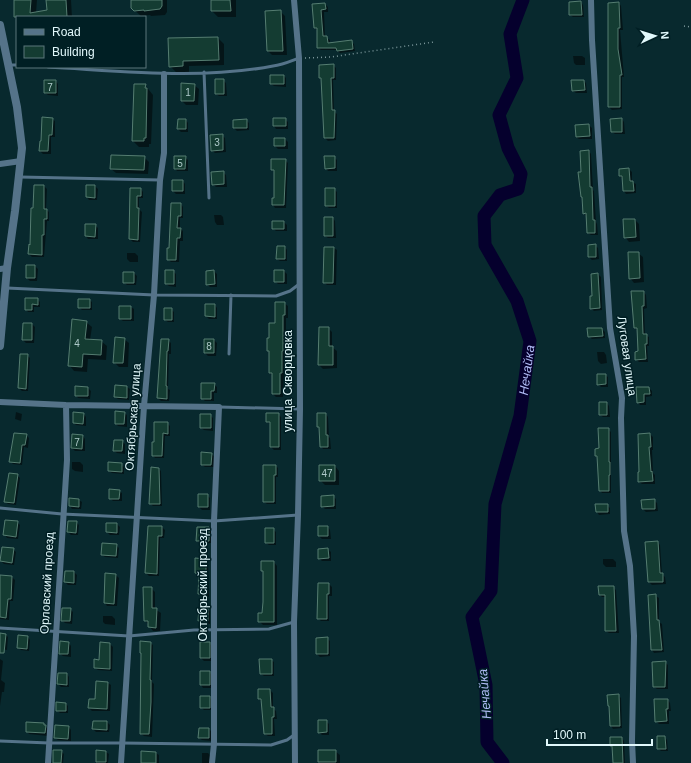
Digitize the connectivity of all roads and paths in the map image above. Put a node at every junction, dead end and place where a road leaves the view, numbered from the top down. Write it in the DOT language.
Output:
graph roads {
  1 [pos="294,0"];
  2 [pos="591,0"];
  3 [pos="0,25"];
  4 [pos="684,26"];
  5 [pos="691,27"];
  6 [pos="434,42"];
  7 [pos="2,47"];
  8 [pos="299,58"];
  9 [pos="13,65"];
  10 [pos="65,68"];
  11 [pos="204,72"];
  12 [pos="164,74"];
  13 [pos="21,161"];
  14 [pos="0,164"];
  15 [pos="19,177"];
  16 [pos="160,180"];
  17 [pos="209,198"];
  18 [pos="3,269"];
  19 [pos="298,286"];
  20 [pos="6,288"];
  21 [pos="154,295"];
  22 [pos="231,295"];
  23 [pos="0,346"];
  24 [pos="229,354"];
  25 [pos="0,402"];
  26 [pos="66,405"];
  27 [pos="144,406"];
  28 [pos="219,407"];
  29 [pos="300,409"];
  30 [pos="0,508"];
  31 [pos="62,514"];
  32 [pos="298,514"];
  33 [pos="136,518"];
  34 [pos="214,520"];
  35 [pos="294,622"];
  36 [pos="0,628"];
  37 [pos="214,630"];
  38 [pos="56,633"];
  39 [pos="128,636"];
  40 [pos="296,734"];
  41 [pos="0,741"];
  42 [pos="122,742"];
  43 [pos="49,743"];
  44 [pos="214,744"];
  45 [pos="48,763"];
  46 [pos="121,763"];
  47 [pos="212,763"];
  48 [pos="295,763"];
  49 [pos="633,763"];
  1 -- 8 [label="street, улица Скворцовка"];
  2 -- 49 [label="street, Луговая улица"];
  3 -- 7 [label="street"];
  4 -- 5 [label="path"];
  6 -- 8 [label="path"];
  7 -- 9 [label="street"];
  8 -- 11 [label="lane"];
  8 -- 19 [label="street, улица Скворцовка"];
  9 -- 13 [label="street"];
  10 -- 12 [label="lane"];
  11 -- 12 [label="lane"];
  11 -- 17 [label="lane"];
  12 -- 16 [label="street, Октябрьская улица"];
  13 -- 14 [label="street"];
  13 -- 15 [label="street"];
  15 -- 16 [label="lane"];
  15 -- 18 [label="street"];
  16 -- 21 [label="street, Октябрьская улица"];
  18 -- 20 [label="street"];
  19 -- 22 [label="lane"];
  19 -- 29 [label="street, улица Скворцовка"];
  20 -- 21 [label="lane"];
  20 -- 23 [label="street"];
  21 -- 22 [label="lane"];
  21 -- 27 [label="street, Октябрьская улица"];
  22 -- 24 [label="lane"];
  25 -- 26 [label="street"];
  26 -- 27 [label="street"];
  26 -- 31 [label="street, Орловский проезд"];
  27 -- 28 [label="street"];
  27 -- 33 [label="street, Октябрьская улица"];
  28 -- 29 [label="lane"];
  28 -- 34 [label="street, Октябрьский проезд"];
  29 -- 32 [label="street, улица Скворцовка"];
  30 -- 31 [label="lane"];
  31 -- 33 [label="lane"];
  31 -- 38 [label="street, Орловский проезд"];
  32 -- 34 [label="lane"];
  32 -- 35 [label="street, улица Скворцовка"];
  33 -- 34 [label="lane"];
  33 -- 39 [label="street, Октябрьская улица"];
  34 -- 37 [label="street, Октябрьский проезд"];
  35 -- 37 [label="lane"];
  35 -- 40 [label="street, улица Скворцовка"];
  36 -- 38 [label="lane"];
  37 -- 39 [label="lane"];
  37 -- 44 [label="street, Октябрьский проезд"];
  38 -- 39 [label="lane"];
  38 -- 43 [label="street, Орловский проезд"];
  39 -- 42 [label="street, Октябрьская улица"];
  40 -- 44 [label="lane"];
  40 -- 48 [label="street, улица Скворцовка"];
  41 -- 43 [label="lane"];
  42 -- 43 [label="lane"];
  42 -- 44 [label="lane"];
  42 -- 46 [label="street, Октябрьская улица"];
  43 -- 45 [label="street, Орловский проезд"];
  44 -- 47 [label="street, Октябрьский проезд"];
}
